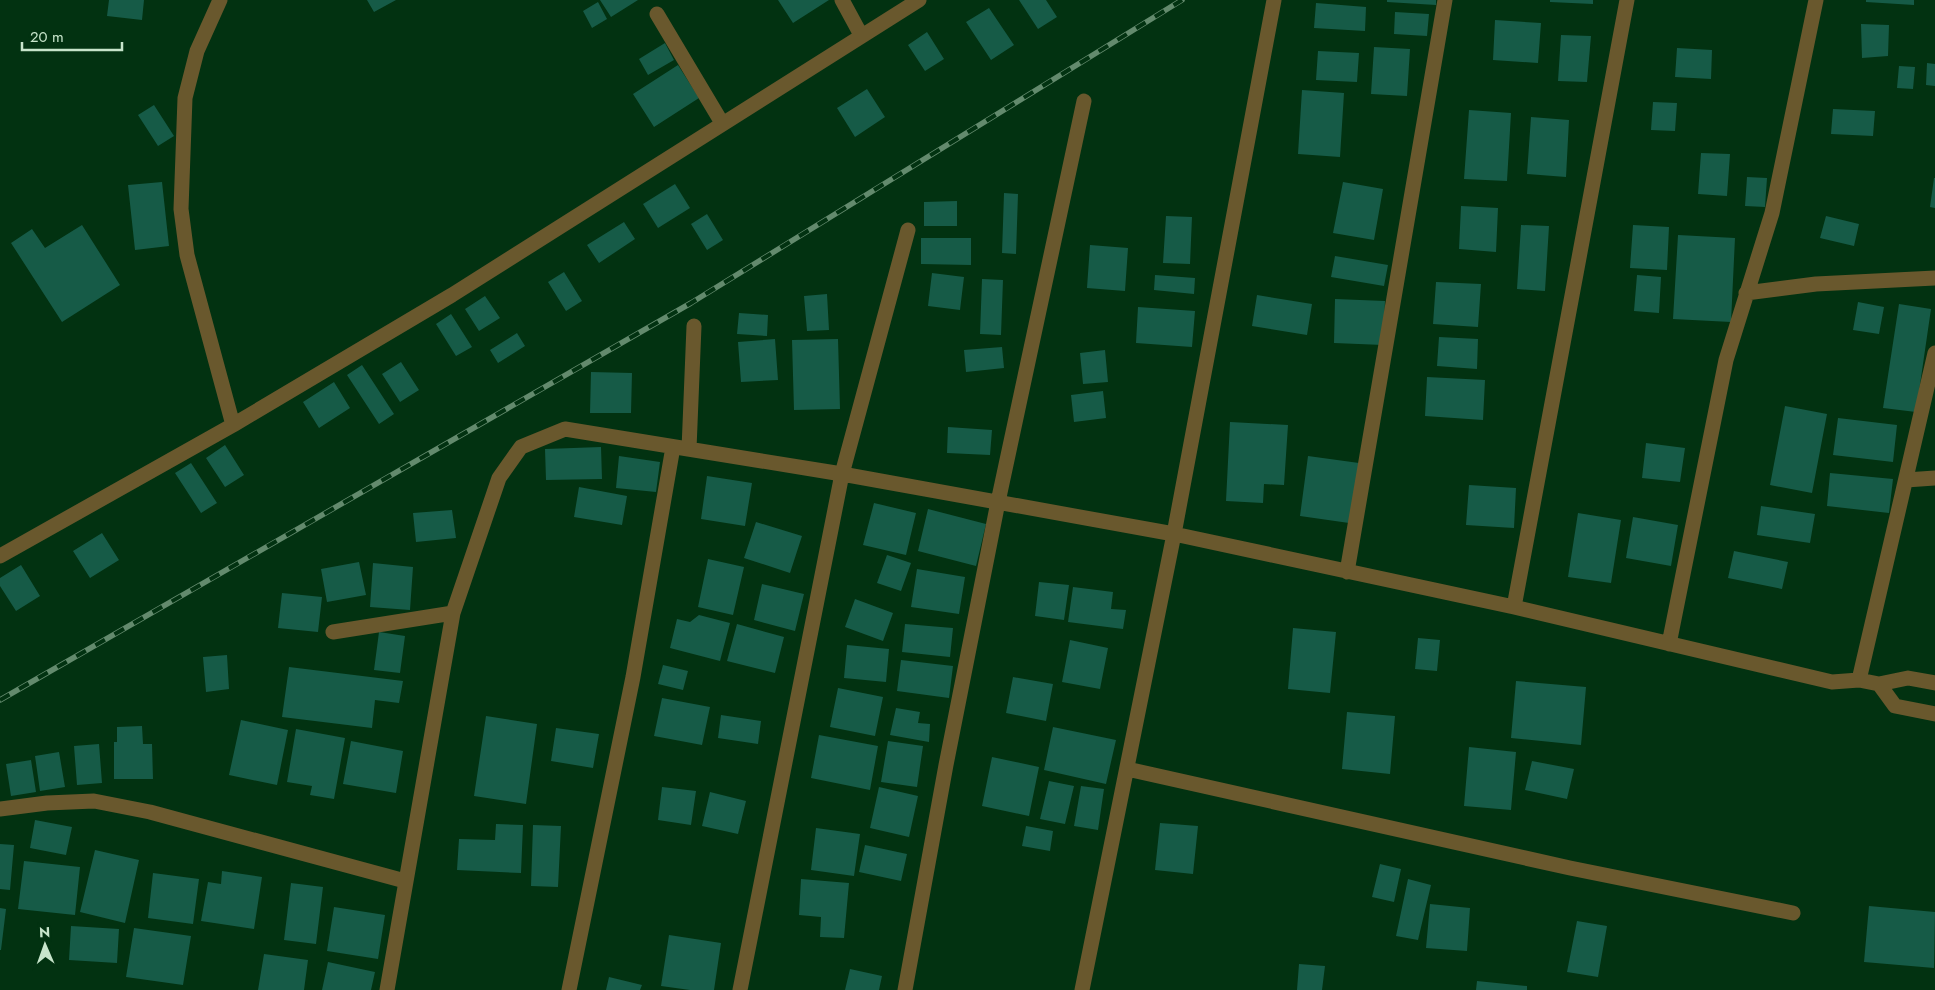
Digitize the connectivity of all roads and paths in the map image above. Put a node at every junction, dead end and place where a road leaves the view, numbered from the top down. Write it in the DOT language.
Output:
graph roads {
  1 [pos="220,0"];
  2 [pos="842,0"];
  3 [pos="919,0"];
  4 [pos="1274,0"];
  5 [pos="1445,0"];
  6 [pos="1626,0"];
  7 [pos="1816,0"];
  8 [pos="657,14"];
  9 [pos="861,35"];
  10 [pos="1084,101"];
  11 [pos="722,123"];
  12 [pos="908,230"];
  13 [pos="1935,278"];
  14 [pos="1746,293"];
  15 [pos="694,326"];
  16 [pos="1935,353"];
  17 [pos="233,425"];
  18 [pos="673,447"];
  19 [pos="689,449"];
  20 [pos="842,474"];
  21 [pos="1935,478"];
  22 [pos="1906,480"];
  23 [pos="998,502"];
  24 [pos="1174,534"];
  25 [pos="0,556"];
  26 [pos="1348,572"];
  27 [pos="1514,607"];
  28 [pos="453,613"];
  29 [pos="333,632"];
  30 [pos="1669,644"];
  31 [pos="1859,680"];
  32 [pos="1935,683"];
  33 [pos="1879,684"];
  34 [pos="1935,714"];
  35 [pos="1127,769"];
  36 [pos="0,809"];
  37 [pos="405,881"];
  38 [pos="1793,913"];
  39 [pos="387,990"];
  40 [pos="569,990"];
  41 [pos="740,990"];
  42 [pos="905,990"];
  43 [pos="1082,990"];
  1 -- 17 [label="street"];
  2 -- 9 [label="street"];
  3 -- 9 [label="street"];
  4 -- 24 [label="street"];
  5 -- 26 [label="street"];
  6 -- 27 [label="street"];
  7 -- 14 [label="street"];
  8 -- 11 [label="street"];
  9 -- 11 [label="street"];
  10 -- 23 [label="street"];
  11 -- 17 [label="street"];
  12 -- 20 [label="street"];
  13 -- 14 [label="street"];
  14 -- 30 [label="street"];
  15 -- 19 [label="street"];
  16 -- 22 [label="street"];
  17 -- 25 [label="street"];
  18 -- 19 [label="street"];
  18 -- 28 [label="street"];
  18 -- 40 [label="street"];
  19 -- 20 [label="street"];
  20 -- 23 [label="street"];
  20 -- 41 [label="street"];
  21 -- 22 [label="street"];
  22 -- 31 [label="street"];
  23 -- 24 [label="street"];
  23 -- 42 [label="street"];
  24 -- 26 [label="street"];
  24 -- 35 [label="street"];
  26 -- 27 [label="street"];
  27 -- 30 [label="street"];
  28 -- 29 [label="street"];
  28 -- 37 [label="street"];
  30 -- 31 [label="street"];
  31 -- 33 [label="street"];
  32 -- 33 [label="street"];
  33 -- 34 [label="street"];
  35 -- 38 [label="street"];
  35 -- 43 [label="street"];
  36 -- 37 [label="street"];
  37 -- 39 [label="street"];
}
